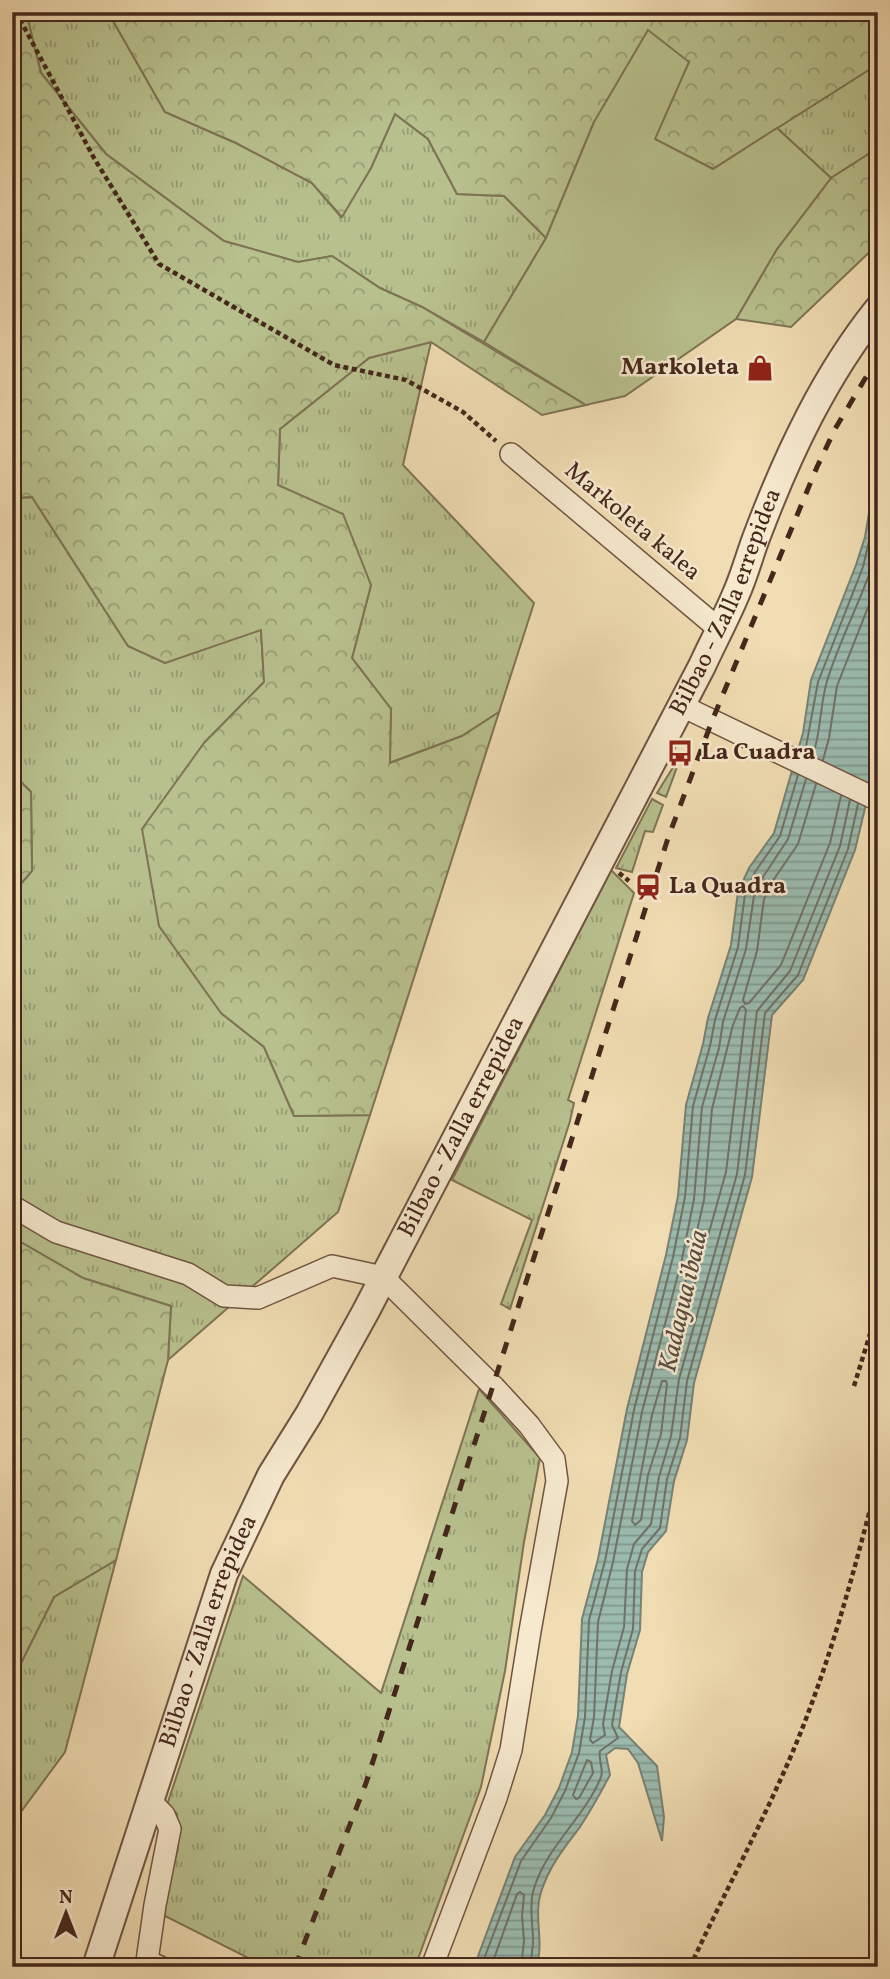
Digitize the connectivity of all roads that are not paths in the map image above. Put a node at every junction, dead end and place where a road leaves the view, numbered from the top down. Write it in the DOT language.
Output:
graph roads {
  1 [pos="878,309"];
  2 [pos="511,454"];
  3 [pos="719,629"];
  4 [pos="682,706"];
  5 [pos="878,800"];
  6 [pos="12,1206"];
  7 [pos="383,1277"];
  8 [pos="149,1801"];
  9 [pos="96,1967"];
  10 [pos="160,1967"];
  11 [pos="432,1967"];
  1 -- 3 [label="street, Bilbao - Zalla errepidea"];
  2 -- 3 [label="street, Markoleta kalea"];
  3 -- 4 [label="street, Bilbao - Zalla errepidea"];
  4 -- 5 [label="street"];
  4 -- 7 [label="street, Bilbao - Zalla errepidea"];
  6 -- 7 [label="street"];
  7 -- 8 [label="street, Bilbao - Zalla errepidea"];
  7 -- 11 [label="street"];
  8 -- 9 [label="street, Bilbao - Zalla errepidea"];
  8 -- 10 [label="street"];
}
